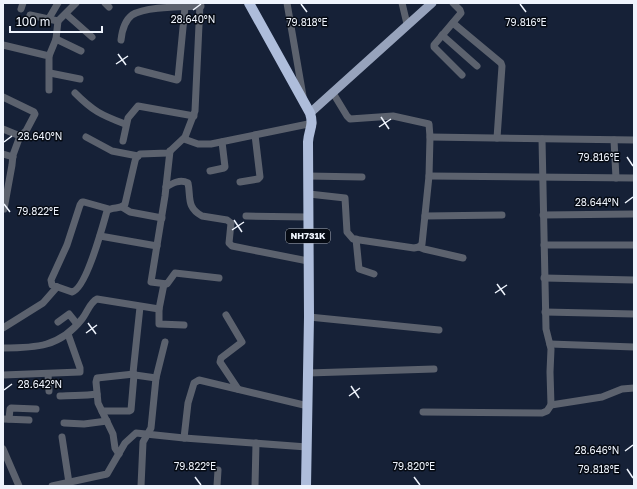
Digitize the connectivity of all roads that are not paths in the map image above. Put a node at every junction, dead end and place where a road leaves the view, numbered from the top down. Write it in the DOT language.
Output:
graph roads {
  1 [pos="58,3"];
  2 [pos="76,3"];
  3 [pos="249,3"];
  4 [pos="287,3"];
  5 [pos="402,3"];
  6 [pos="431,3"];
  7 [pos="453,3"];
  8 [pos="201,5"];
  9 [pos="185,7"];
  10 [pos="66,14"];
  11 [pos="30,16"];
  12 [pos="48,20"];
  13 [pos="58,21"];
  14 [pos="453,23"];
  15 [pos="407,24"];
  16 [pos="442,35"];
  17 [pos="92,37"];
  18 [pos="56,39"];
  19 [pos="121,40"];
  20 [pos="3,45"];
  21 [pos="81,51"];
  22 [pos="49,56"];
  23 [pos="477,66"];
  24 [pos="138,70"];
  25 [pos="50,72"];
  26 [pos="462,75"];
  27 [pos="80,79"];
  28 [pos="49,90"];
  29 [pos="75,93"];
  30 [pos="333,93"];
  31 [pos="3,97"];
  32 [pos="304,102"];
  33 [pos="310,113"];
  34 [pos="194,116"];
  35 [pos="313,123"];
  36 [pos="125,124"];
  37 [pos="3,129"];
  38 [pos="255,135"];
  39 [pos="20,136"];
  40 [pos="86,137"];
  41 [pos="430,137"];
  42 [pos="497,138"];
  43 [pos="184,139"];
  44 [pos="542,140"];
  45 [pos="614,140"];
  46 [pos="634,140"];
  47 [pos="123,142"];
  48 [pos="222,142"];
  49 [pos="170,152"];
  50 [pos="3,154"];
  51 [pos="138,156"];
  52 [pos="13,157"];
  53 [pos="210,171"];
  54 [pos="308,176"];
  55 [pos="429,176"];
  56 [pos="362,177"];
  57 [pos="542,177"];
  58 [pos="616,178"];
  59 [pos="634,178"];
  60 [pos="240,182"];
  61 [pos="166,187"];
  62 [pos="309,194"];
  63 [pos="122,207"];
  64 [pos="4,209"];
  65 [pos="108,209"];
  66 [pos="634,214"];
  67 [pos="502,215"];
  68 [pos="542,215"];
  69 [pos="246,216"];
  70 [pos="425,216"];
  71 [pos="308,217"];
  72 [pos="162,218"];
  73 [pos="100,236"];
  74 [pos="356,240"];
  75 [pos="544,245"];
  76 [pos="634,245"];
  77 [pos="156,246"];
  78 [pos="420,247"];
  79 [pos="463,258"];
  80 [pos="308,261"];
  81 [pos="374,274"];
  82 [pos="219,278"];
  83 [pos="544,278"];
  84 [pos="634,280"];
  85 [pos="164,284"];
  86 [pos="57,287"];
  87 [pos="140,307"];
  88 [pos="159,309"];
  89 [pos="545,312"];
  90 [pos="634,314"];
  91 [pos="226,315"];
  92 [pos="309,317"];
  93 [pos="58,322"];
  94 [pos="77,324"];
  95 [pos="184,325"];
  96 [pos="3,328"];
  97 [pos="439,330"];
  98 [pos="68,334"];
  99 [pos="165,342"];
  100 [pos="550,344"];
  101 [pos="634,347"];
  102 [pos="3,348"];
  103 [pos="434,369"];
  104 [pos="308,373"];
  105 [pos="48,374"];
  106 [pos="134,374"];
  107 [pos="3,375"];
  108 [pos="156,378"];
  109 [pos="634,388"];
  110 [pos="238,389"];
  111 [pos="49,390"];
  112 [pos="97,394"];
  113 [pos="60,396"];
  114 [pos="551,405"];
  115 [pos="308,406"];
  116 [pos="36,409"];
  117 [pos="102,411"];
  118 [pos="423,412"];
  119 [pos="6,419"];
  120 [pos="29,420"];
  121 [pos="107,421"];
  122 [pos="64,423"];
  123 [pos="148,434"];
  124 [pos="62,437"];
  125 [pos="184,438"];
  126 [pos="256,443"];
  127 [pos="307,447"];
  128 [pos="3,449"];
  129 [pos="119,454"];
  130 [pos="218,470"];
  131 [pos="69,483"];
  132 [pos="60,485"];
  133 [pos="19,486"];
  134 [pos="52,486"];
  135 [pos="142,486"];
  136 [pos="217,486"];
  137 [pos="255,486"];
  138 [pos="306,486"];
  1 -- 12 [label="street"];
  2 -- 10 [label="street"];
  3 -- 32 [label="highway, NH731K"];
  4 -- 32 [label="street"];
  5 -- 15 [label="street"];
  6 -- 15 [label="main road"];
  7 -- 14 [label="street"];
  8 -- 9 [label="street"];
  8 -- 34 [label="street"];
  9 -- 19 [label="street"];
  9 -- 24 [label="street"];
  10 -- 13 [label="street"];
  10 -- 17 [label="street"];
  11 -- 12 [label="street"];
  12 -- 13 [label="street"];
  13 -- 18 [label="street"];
  14 -- 16 [label="street"];
  14 -- 42 [label="street"];
  15 -- 30 [label="main road"];
  16 -- 23 [label="street"];
  16 -- 26 [label="street"];
  18 -- 21 [label="street"];
  18 -- 22 [label="street"];
  20 -- 22 [label="street"];
  22 -- 25 [label="street"];
  25 -- 27 [label="street"];
  25 -- 28 [label="street"];
  29 -- 36 [label="street"];
  30 -- 33 [label="main road"];
  30 -- 41 [label="street"];
  31 -- 39 [label="street"];
  32 -- 33 [label="highway, NH731K"];
  33 -- 35 [label="highway, NH731K"];
  34 -- 36 [label="street"];
  34 -- 43 [label="street"];
  35 -- 38 [label="street"];
  35 -- 54 [label="highway, NH731K"];
  36 -- 47 [label="street"];
  37 -- 39 [label="street"];
  38 -- 48 [label="street"];
  38 -- 60 [label="street"];
  39 -- 52 [label="street"];
  40 -- 51 [label="street"];
  41 -- 42 [label="street"];
  41 -- 55 [label="street"];
  42 -- 44 [label="street"];
  43 -- 48 [label="street"];
  43 -- 49 [label="street"];
  44 -- 45 [label="street"];
  44 -- 57 [label="street"];
  45 -- 46 [label="street"];
  45 -- 58 [label="street"];
  48 -- 53 [label="street"];
  49 -- 51 [label="street"];
  49 -- 61 [label="street"];
  50 -- 52 [label="street"];
  51 -- 63 [label="street"];
  52 -- 64 [label="street"];
  54 -- 56 [label="street"];
  54 -- 62 [label="highway, NH731K"];
  55 -- 57 [label="street"];
  55 -- 70 [label="street"];
  57 -- 58 [label="street"];
  57 -- 68 [label="street"];
  58 -- 59 [label="street"];
  61 -- 72 [label="street"];
  61 -- 80 [label="street"];
  62 -- 71 [label="highway, NH731K"];
  62 -- 74 [label="street"];
  63 -- 65 [label="street"];
  63 -- 72 [label="street"];
  65 -- 73 [label="street"];
  65 -- 86 [label="street"];
  66 -- 68 [label="street"];
  67 -- 70 [label="street"];
  68 -- 75 [label="street"];
  69 -- 71 [label="street"];
  70 -- 78 [label="street"];
  71 -- 80 [label="highway, NH731K"];
  72 -- 77 [label="street"];
  73 -- 77 [label="street"];
  73 -- 86 [label="street"];
  74 -- 78 [label="street"];
  74 -- 81 [label="street"];
  75 -- 76 [label="street"];
  75 -- 83 [label="street"];
  77 -- 85 [label="street"];
  78 -- 79 [label="street"];
  80 -- 92 [label="highway, NH731K"];
  82 -- 85 [label="street"];
  83 -- 84 [label="street"];
  83 -- 89 [label="street"];
  85 -- 88 [label="street"];
  86 -- 96 [label="street"];
  87 -- 88 [label="street"];
  87 -- 94 [label="street"];
  87 -- 106 [label="street"];
  88 -- 95 [label="street"];
  89 -- 90 [label="street"];
  89 -- 100 [label="street"];
  91 -- 110 [label="street"];
  92 -- 97 [label="street"];
  92 -- 104 [label="highway, NH731K"];
  93 -- 94 [label="street"];
  94 -- 98 [label="street"];
  98 -- 102 [label="street"];
  98 -- 105 [label="street"];
  99 -- 108 [label="street"];
  100 -- 101 [label="street"];
  100 -- 114 [label="street"];
  103 -- 104 [label="street"];
  104 -- 115 [label="highway, NH731K"];
  105 -- 107 [label="street"];
  105 -- 111 [label="street"];
  106 -- 108 [label="street"];
  106 -- 112 [label="street"];
  106 -- 117 [label="street"];
  108 -- 123 [label="street"];
  109 -- 114 [label="street"];
  110 -- 115 [label="street"];
  110 -- 125 [label="street"];
  112 -- 113 [label="street"];
  112 -- 117 [label="street"];
  114 -- 118 [label="street"];
  115 -- 127 [label="highway, NH731K"];
  116 -- 119 [label="street"];
  117 -- 121 [label="street"];
  119 -- 120 [label="street"];
  121 -- 122 [label="street"];
  121 -- 129 [label="street"];
  123 -- 125 [label="street"];
  123 -- 129 [label="street"];
  123 -- 135 [label="street"];
  124 -- 131 [label="street"];
  125 -- 126 [label="street"];
  126 -- 127 [label="street"];
  126 -- 137 [label="street"];
  127 -- 138 [label="highway, NH731K"];
  128 -- 133 [label="street"];
  129 -- 131 [label="street"];
  130 -- 136 [label="street"];
  131 -- 132 [label="street"];
  132 -- 134 [label="street"];
}
